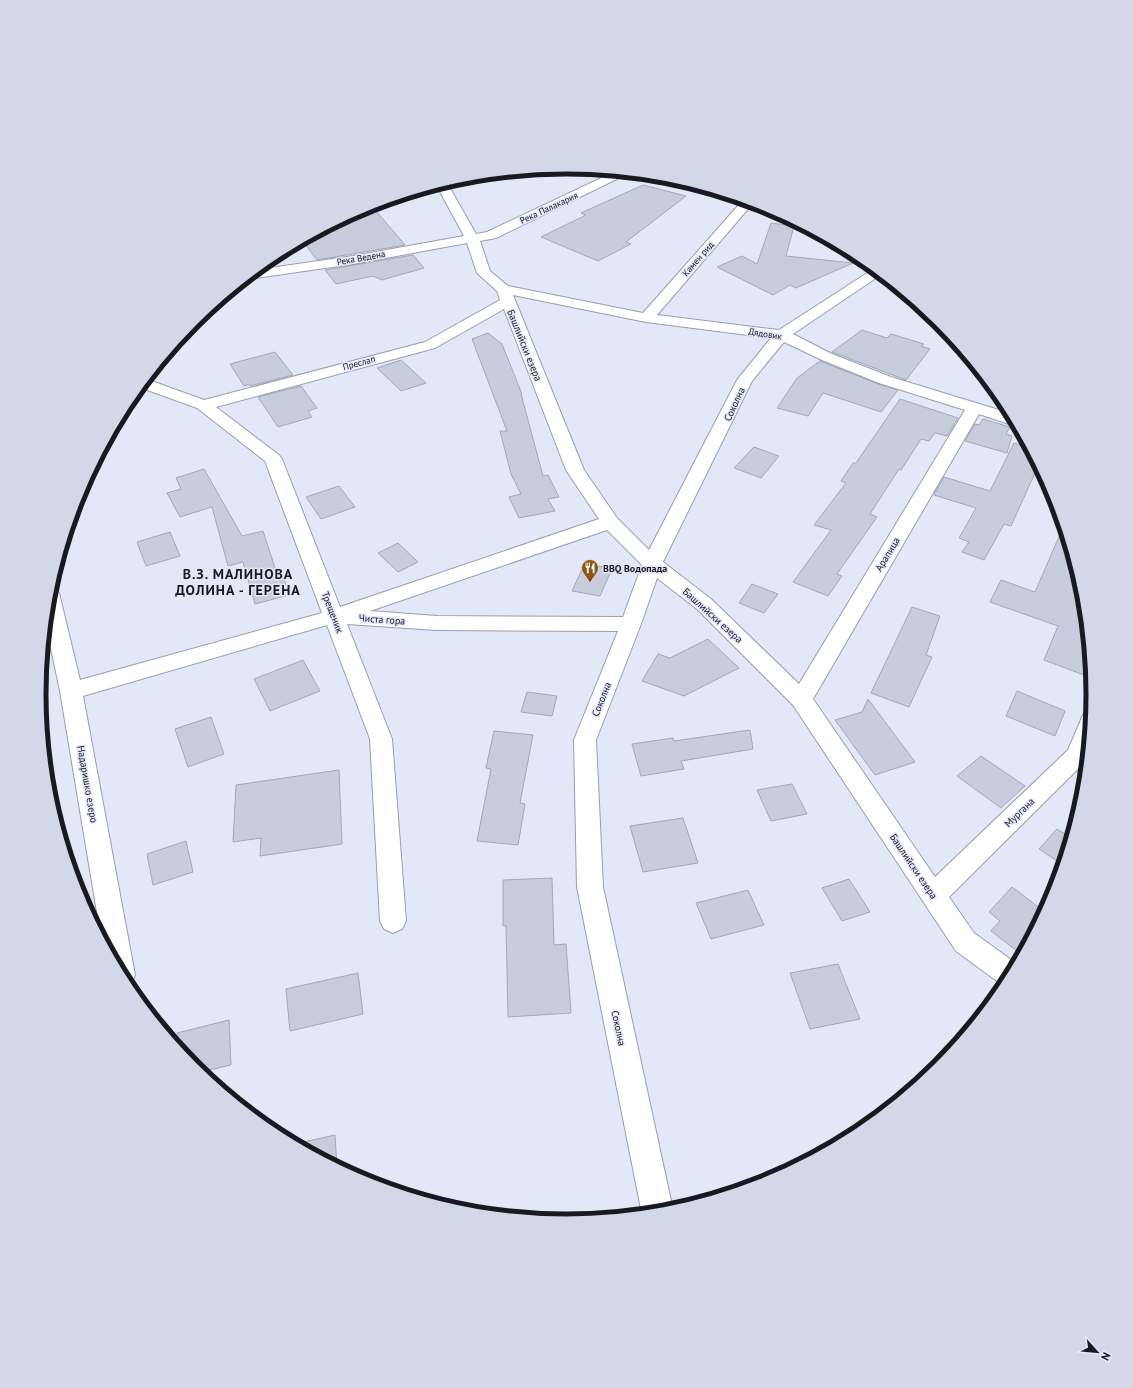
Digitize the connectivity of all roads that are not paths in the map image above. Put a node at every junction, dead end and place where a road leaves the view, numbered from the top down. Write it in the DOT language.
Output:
graph roads {
  1 [pos="615,176"];
  2 [pos="444,188"];
  3 [pos="745,205"];
  4 [pos="472,238"];
  5 [pos="260,273"];
  6 [pos="874,274"];
  7 [pos="505,295"];
  8 [pos="646,318"];
  9 [pos="782,335"];
  10 [pos="148,385"];
  11 [pos="203,405"];
  12 [pos="974,408"];
  13 [pos="1007,417"];
  14 [pos="610,522"];
  15 [pos="652,564"];
  16 [pos="53,610"];
  17 [pos="335,616"];
  18 [pos="631,624"];
  19 [pos="71,691"];
  20 [pos="801,698"];
  21 [pos="1085,736"];
  22 [pos="934,895"];
  23 [pos="393,921"];
  24 [pos="118,957"];
  25 [pos="1006,972"];
  26 [pos="657,1206"];
  1 -- 4 [label="street, Река Палакария"];
  2 -- 4 [label="street, Башлийски езера"];
  3 -- 8 [label="street, Камен рид"];
  4 -- 5 [label="street, Река Ведена"];
  4 -- 7 [label="street, Башлийски езера"];
  6 -- 9 [label="street, Соколна"];
  7 -- 8 [label="street, Дядовик"];
  7 -- 11 [label="street, Преслап"];
  7 -- 14 [label="street, Башлийски езера"];
  8 -- 9 [label="street, Дядовик"];
  9 -- 12 [label="street, Дядовик"];
  9 -- 15 [label="street, Соколна"];
  10 -- 11 [label="street, Трещеник"];
  11 -- 17 [label="street, Трещеник"];
  12 -- 13 [label="street, Дядовик"];
  12 -- 20 [label="street, Арапица"];
  14 -- 15 [label="street, Башлийски езера"];
  14 -- 17 [label="street"];
  15 -- 18 [label="street, Соколна"];
  15 -- 20 [label="street, Башлийски езера"];
  16 -- 19 [label="street, Надаришко езеро"];
  17 -- 18 [label="street, Чиста гора"];
  17 -- 19 [label="street, Чиста гора"];
  17 -- 23 [label="street, Трещеник"];
  18 -- 26 [label="street, Соколна"];
  19 -- 24 [label="street, Надаришко езеро"];
  20 -- 22 [label="street, Башлийски езера"];
  21 -- 22 [label="street, Мургана"];
  22 -- 25 [label="street, Башлийски езера"];
}
